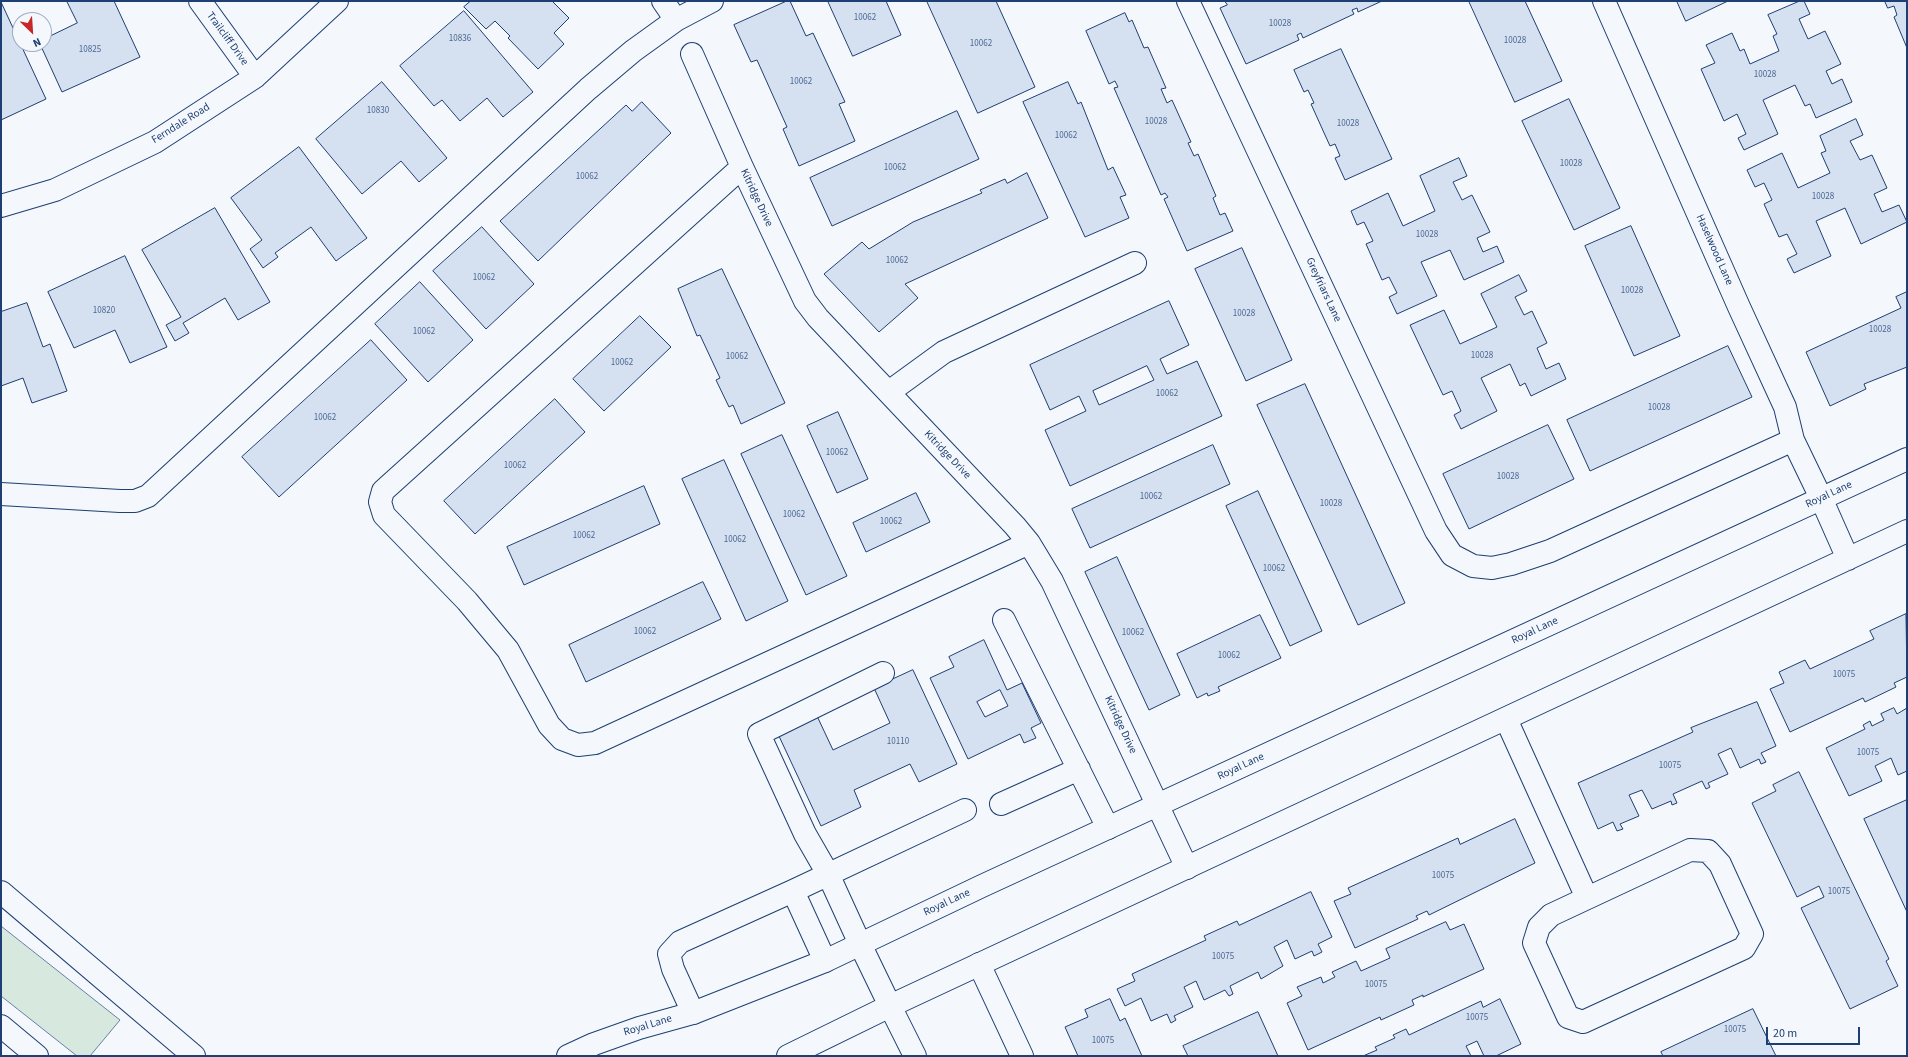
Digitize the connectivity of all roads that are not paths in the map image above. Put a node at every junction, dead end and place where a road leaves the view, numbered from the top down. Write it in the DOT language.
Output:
graph roads {
  1 [pos="200,1"];
  2 [pos="337,1"];
  3 [pos="663,1"];
  4 [pos="712,1"];
  5 [pos="1188,1"];
  6 [pos="1604,1"];
  7 [pos="676,20"];
  8 [pos="692,54"];
  9 [pos="254,77"];
  10 [pos="742,167"];
  11 [pos="1,206"];
  12 [pos="1135,263"];
  13 [pos="889,392"];
  14 [pos="1793,440"];
  15 [pos="1907,459"];
  16 [pos="1,494"];
  17 [pos="1821,498"];
  18 [pos="1907,531"];
  19 [pos="1029,543"];
  20 [pos="1848,559"];
  21 [pos="1004,620"];
  22 [pos="883,673"];
  23 [pos="1506,719"];
  24 [pos="1079,769"];
  25 [pos="1001,804"];
  26 [pos="1158,805"];
  27 [pos="965,810"];
  28 [pos="1108,828"];
  29 [pos="1187,868"];
  30 [pos="828,874"];
  31 [pos="793,891"];
  32 [pos="1,892"];
  33 [pos="1587,898"];
  34 [pos="860,944"];
  35 [pos="825,961"];
  36 [pos="979,964"];
  37 [pos="890,1006"];
  38 [pos="693,1012"];
  39 [pos="1,1026"];
  40 [pos="37,1056"];
  41 [pos="194,1056"];
  42 [pos="568,1056"];
  43 [pos="788,1056"];
  44 [pos="915,1056"];
  45 [pos="1022,1056"];
  1 -- 9 [label="main road, Trailcliff Drive"];
  2 -- 9 [label="main road, Ferndale Road"];
  3 -- 7 [label="main road"];
  4 -- 7 [label="main road"];
  5 -- 14 [label="main road, Greyfriars Lane"];
  6 -- 14 [label="main road, Haselwood Lane"];
  7 -- 16 [label="main road"];
  8 -- 10 [label="main road, Kitridge Drive"];
  9 -- 11 [label="main road, Ferndale Road"];
  10 -- 13 [label="main road, Kitridge Drive"];
  10 -- 19 [label="main road"];
  12 -- 13 [label="main road"];
  13 -- 19 [label="main road, Kitridge Drive"];
  14 -- 17 [label="main road, Haselwood Lane"];
  15 -- 17 [label="main road, Royal Lane"];
  17 -- 20 [label="main road, Haselwood Lane"];
  17 -- 26 [label="main road, Royal Lane"];
  18 -- 20 [label="main road"];
  19 -- 26 [label="main road, Kitridge Drive"];
  20 -- 23 [label="main road"];
  21 -- 24 [label="main road"];
  22 -- 30 [label="main road"];
  23 -- 29 [label="main road"];
  23 -- 33 [label="main road"];
  24 -- 25 [label="main road"];
  24 -- 28 [label="main road"];
  26 -- 28 [label="main road, Royal Lane"];
  26 -- 29 [label="main road, Kitridge Drive"];
  27 -- 30 [label="main road"];
  28 -- 34 [label="main road, Royal Lane"];
  29 -- 36 [label="main road"];
  30 -- 31 [label="main road"];
  30 -- 34 [label="main road"];
  31 -- 35 [label="main road"];
  31 -- 38 [label="main road"];
  32 -- 41 [label="main road"];
  33 -- 33 [label="main road"];
  34 -- 35 [label="main road, Royal Lane"];
  34 -- 37 [label="main road"];
  35 -- 38 [label="main road, Royal Lane"];
  36 -- 37 [label="main road"];
  36 -- 45 [label="main road"];
  37 -- 43 [label="main road"];
  37 -- 44 [label="main road"];
  38 -- 42 [label="main road, Royal Lane"];
  39 -- 40 [label="main road"];
}
